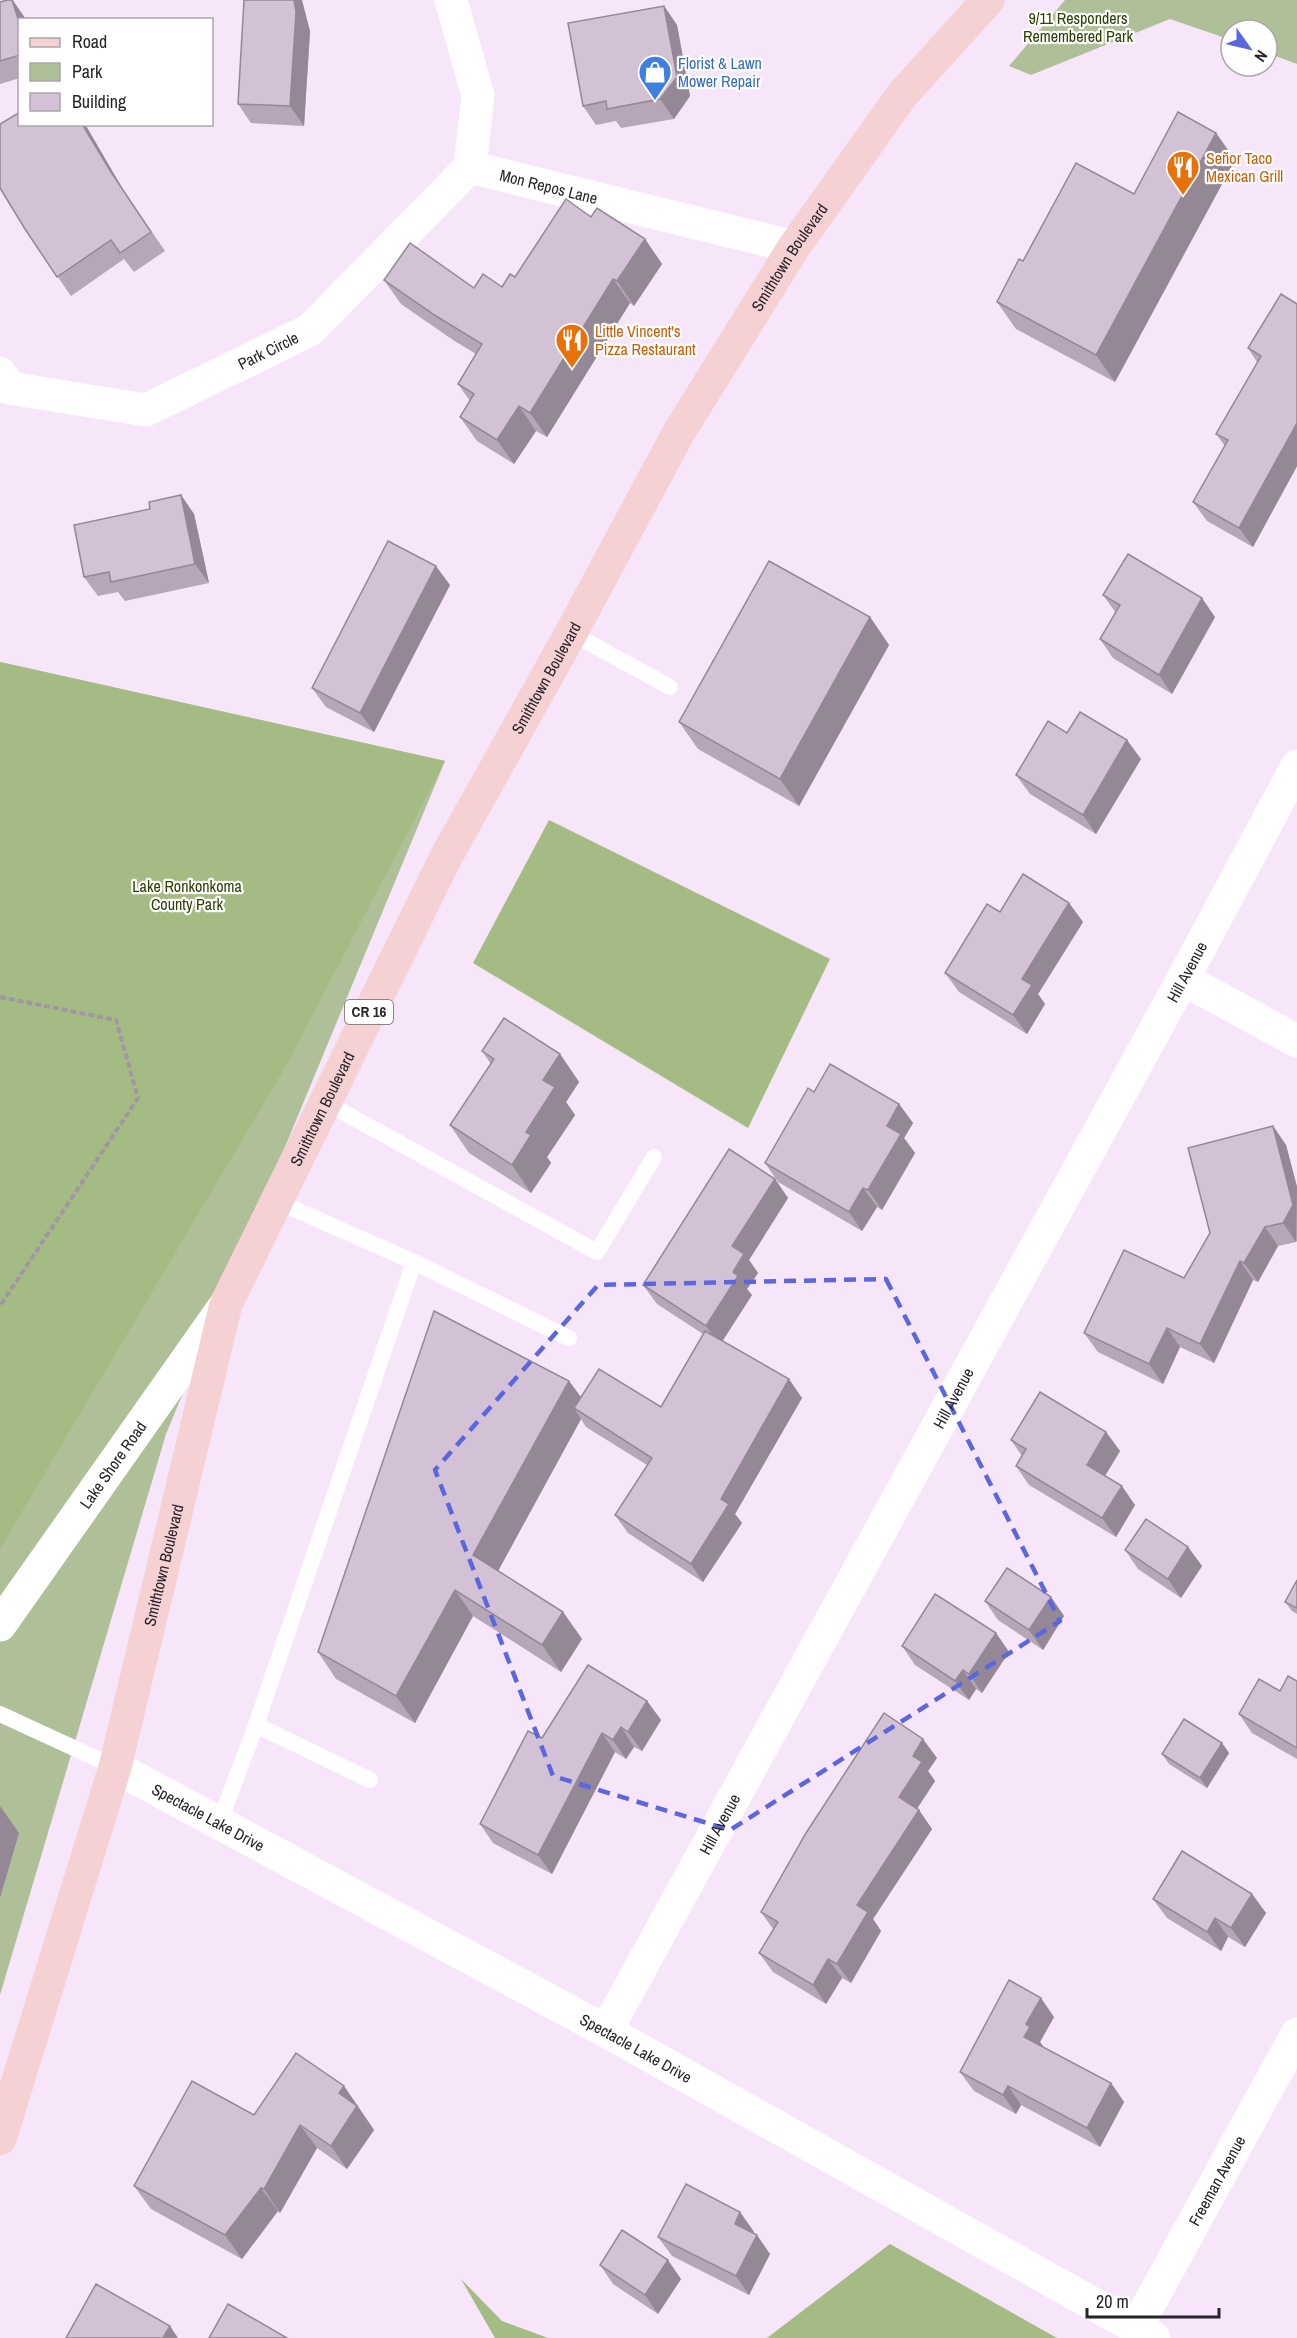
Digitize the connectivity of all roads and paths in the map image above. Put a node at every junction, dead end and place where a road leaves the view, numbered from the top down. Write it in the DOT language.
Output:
graph roads {
  1 [pos="451,0"];
  2 [pos="988,0"];
  3 [pos="470,167"];
  4 [pos="794,247"];
  5 [pos="3,383"];
  6 [pos="571,633"];
  7 [pos="670,687"];
  8 [pos="1297,766"];
  9 [pos="1183,979"];
  10 [pos="0,997"];
  11 [pos="1297,1041"];
  12 [pos="325,1102"];
  13 [pos="654,1157"];
  14 [pos="276,1201"];
  15 [pos="414,1262"];
  16 [pos="226,1304"];
  17 [pos="0,1306"];
  18 [pos="570,1338"];
  19 [pos="0,1625"];
  20 [pos="0,1714"];
  21 [pos="256,1725"];
  22 [pos="115,1767"];
  23 [pos="370,1780"];
  24 [pos="219,1823"];
  25 [pos="606,2031"];
  26 [pos="1297,2034"];
  27 [pos="0,2139"];
  28 [pos="1145,2333"];
  1 -- 3 [label="street"];
  2 -- 4 [label="main road, Smithtown Boulevard / CR 16"];
  3 -- 4 [label="street, Mon Repos Lane"];
  3 -- 5 [label="street, Park Circle"];
  4 -- 6 [label="main road, Smithtown Boulevard / CR 16"];
  6 -- 7 [label="lane"];
  6 -- 12 [label="main road, Smithtown Boulevard / CR 16"];
  8 -- 9 [label="street, Hill Avenue"];
  9 -- 11 [label="street"];
  9 -- 25 [label="street, Hill Avenue"];
  10 -- 17 [label="path"];
  12 -- 13 [label="lane"];
  12 -- 14 [label="main road, Smithtown Boulevard / CR 16"];
  14 -- 15 [label="lane"];
  14 -- 16 [label="main road, Smithtown Boulevard / CR 16"];
  15 -- 18 [label="lane"];
  15 -- 21 [label="lane"];
  16 -- 19 [label="street, Lake Shore Road"];
  16 -- 22 [label="main road, Smithtown Boulevard / CR 16"];
  20 -- 22 [label="lane"];
  21 -- 23 [label="lane"];
  21 -- 24 [label="lane"];
  22 -- 24 [label="street, Spectacle Lake Drive"];
  22 -- 27 [label="main road, Smithtown Boulevard / CR 16"];
  24 -- 25 [label="street, Spectacle Lake Drive"];
  25 -- 28 [label="street, Spectacle Lake Drive"];
  26 -- 28 [label="street, Freeman Avenue"];
}
